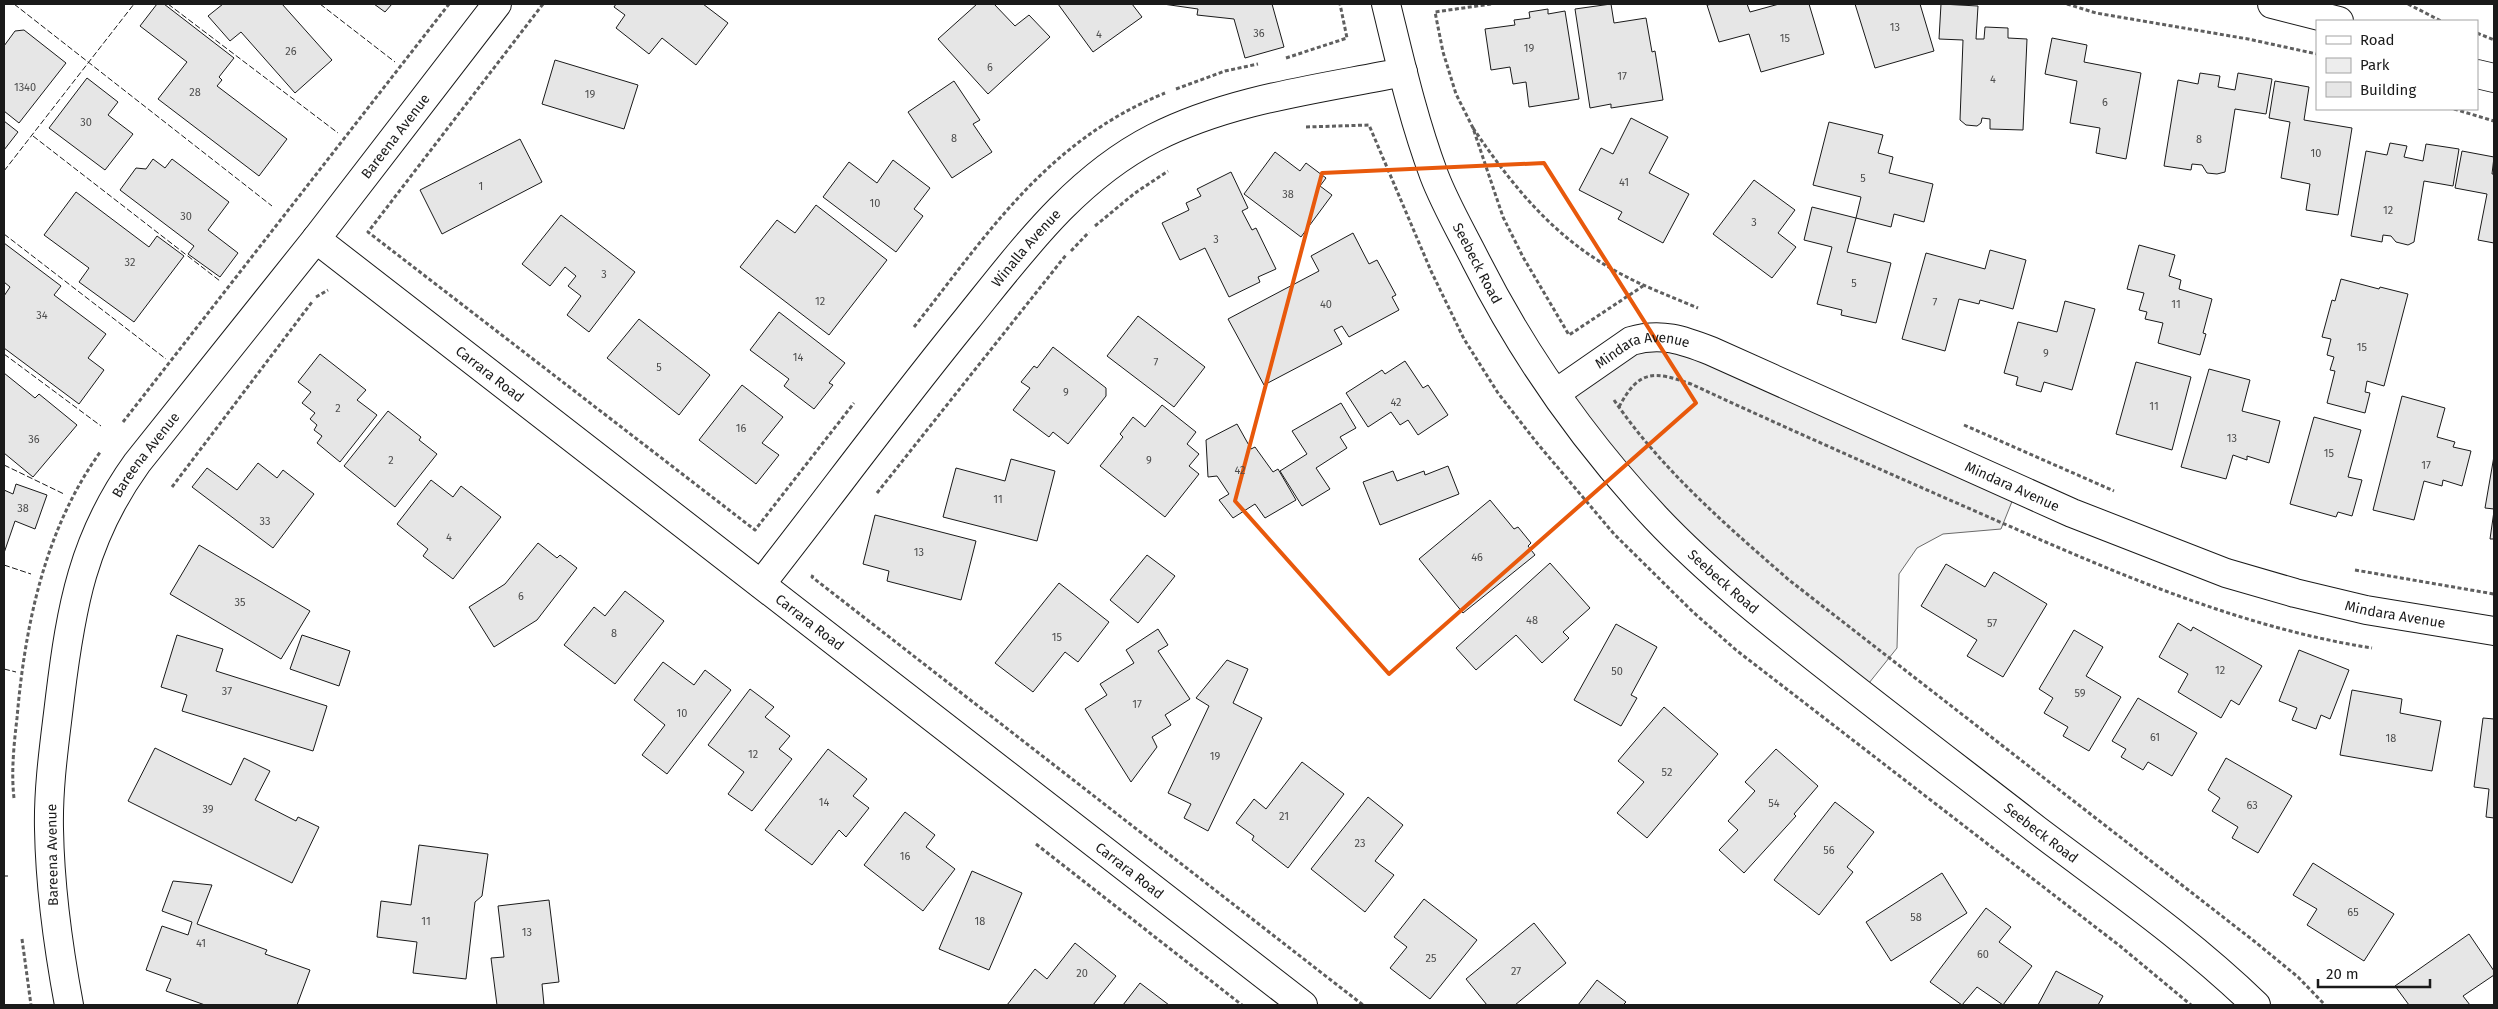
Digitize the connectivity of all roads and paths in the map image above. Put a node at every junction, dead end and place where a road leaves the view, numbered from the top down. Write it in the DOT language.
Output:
graph roads {
  1 [pos="497,4"];
  2 [pos="543,4"];
  3 [pos="1340,4"];
  4 [pos="1386,4"];
  5 [pos="1491,4"];
  6 [pos="2066,4"];
  7 [pos="2272,4"];
  8 [pos="2408,4"];
  9 [pos="2335,20"];
  10 [pos="2440,20"];
  11 [pos="2478,33"];
  12 [pos="1347,38"];
  13 [pos="2494,40"];
  14 [pos="2316,54"];
  15 [pos="1403,72"];
  16 [pos="2478,74"];
  17 [pos="2494,78"];
  18 [pos="2457,110"];
  19 [pos="2494,121"];
  20 [pos="1369,125"];
  21 [pos="1302,127"];
  22 [pos="1473,128"];
  23 [pos="1170,170"];
  24 [pos="316,239"];
  25 [pos="1644,286"];
  26 [pos="328,289"];
  27 [pos="1703,311"];
  28 [pos="1556,393"];
  29 [pos="1614,400"];
  30 [pos="1956,422"];
  31 [pos="172,487"];
  32 [pos="2119,493"];
  33 [pos="876,494"];
  34 [pos="755,530"];
  35 [pos="818,569"];
  36 [pos="2354,570"];
  37 [pos="761,584"];
  38 [pos="2494,594"];
  39 [pos="2494,631"];
  40 [pos="69,1005"];
  41 [pos="1303,1005"];
  42 [pos="1363,1005"];
  43 [pos="2256,1005"];
  44 [pos="2325,1005"];
  1 -- 24 [label="street, Bareena Avenue"];
  2 -- 34 [label="path"];
  3 -- 12 [label="path"];
  4 -- 15 [label="street, Seebeck Road"];
  5 -- 22 [label="path"];
  6 -- 14 [label="path"];
  7 -- 9 [label="street"];
  8 -- 10 [label="path"];
  11 -- 13 [label="path"];
  15 -- 28 [label="street, Seebeck Road"];
  15 -- 37 [label="street, Winalla Avenue"];
  16 -- 17 [label="street"];
  18 -- 19 [label="path"];
  20 -- 21 [label="path"];
  22 -- 25 [label="path"];
  22 -- 25 [label="path"];
  23 -- 33 [label="path"];
  24 -- 37 [label="street, Carrara Road"];
  24 -- 40 [label="street, Bareena Avenue"];
  25 -- 27 [label="path"];
  26 -- 31 [label="path"];
  28 -- 39 [label="street, Mindara Avenue"];
  28 -- 43 [label="street, Seebeck Road"];
  29 -- 44 [label="path"];
  30 -- 32 [label="path"];
  35 -- 42 [label="path"];
  36 -- 38 [label="path"];
  37 -- 41 [label="street, Carrara Road"];
}
